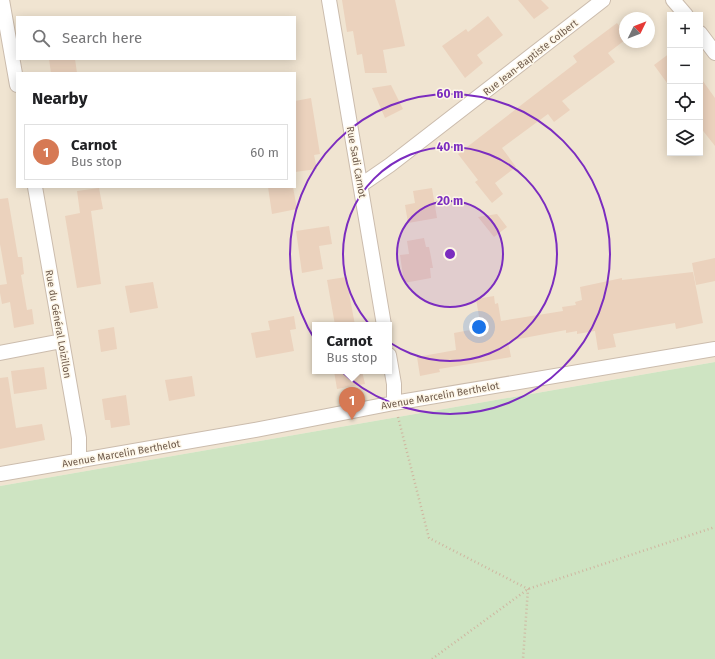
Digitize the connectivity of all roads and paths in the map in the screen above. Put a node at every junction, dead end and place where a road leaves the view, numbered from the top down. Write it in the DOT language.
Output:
graph roads {
  1 [pos="2,0"];
  2 [pos="329,0"];
  3 [pos="603,0"];
  4 [pos="673,0"];
  5 [pos="683,12"];
  6 [pos="703,38"];
  7 [pos="715,53"];
  8 [pos="16,79"];
  9 [pos="361,185"];
  10 [pos="35,188"];
  11 [pos="384,322"];
  12 [pos="62,341"];
  13 [pos="715,349"];
  14 [pos="0,353"];
  15 [pos="392,373"];
  16 [pos="394,403"];
  17 [pos="79,461"];
  18 [pos="0,474"];
  19 [pos="715,527"];
  20 [pos="528,589"];
  21 [pos="432,659"];
  22 [pos="524,659"];
  1 -- 8 [label="street"];
  2 -- 9 [label="street, Rue Sadi Carnot"];
  3 -- 9 [label="street, Rue Jean-Baptiste Colbert"];
  4 -- 5 [label="street"];
  6 -- 7 [label="street"];
  9 -- 11 [label="street, Rue Sadi Carnot"];
  10 -- 12 [label="street, Rue du Général Loizillon"];
  12 -- 14 [label="street"];
  12 -- 17 [label="street, Rue du Général Loizillon"];
  13 -- 16 [label="street, Avenue Marcelin Berthelot"];
  15 -- 16 [label="street"];
  16 -- 17 [label="street, Avenue Marcelin Berthelot"];
  16 -- 20 [label="path"];
  17 -- 18 [label="street, Avenue Marcelin Berthelot"];
  19 -- 20 [label="path"];
  20 -- 21 [label="path"];
  20 -- 22 [label="path"];
}
